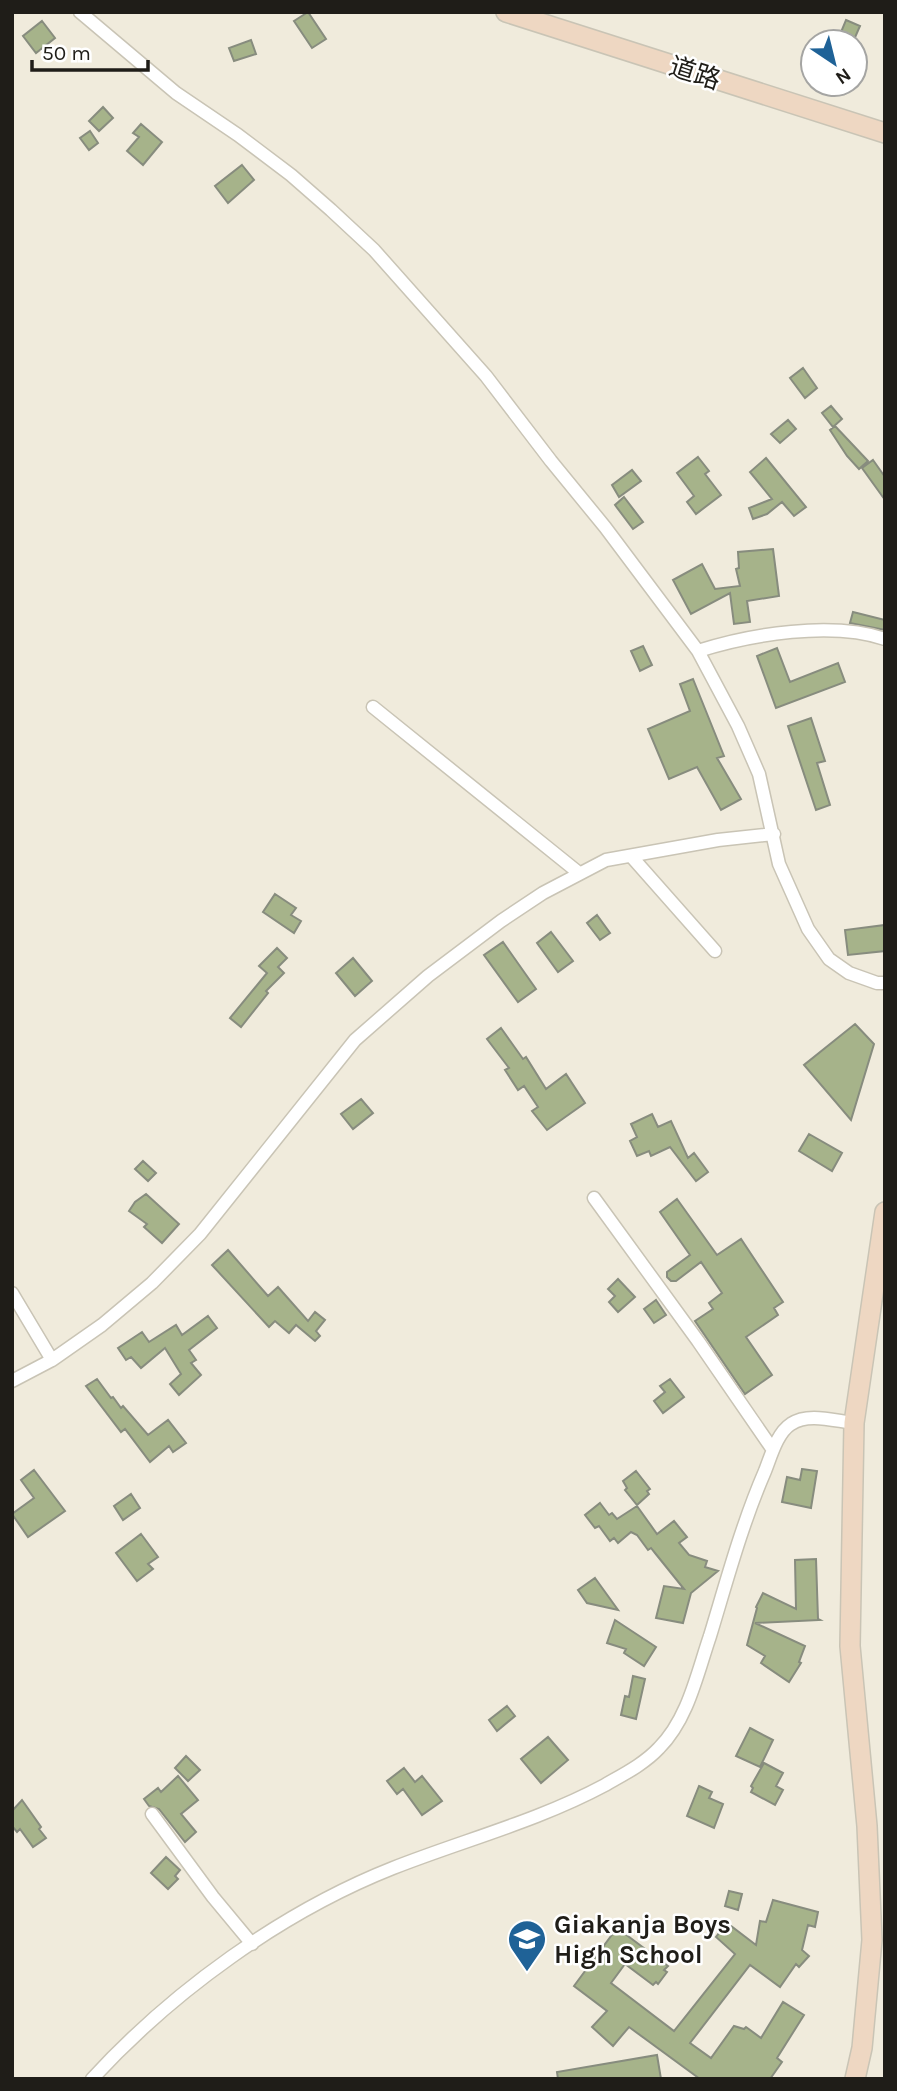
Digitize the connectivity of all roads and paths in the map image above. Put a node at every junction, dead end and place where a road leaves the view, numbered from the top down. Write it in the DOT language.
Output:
graph roads {
  1 [pos="80,12"];
  2 [pos="506,12"];
  3 [pos="885,133"];
  4 [pos="885,639"];
  5 [pos="698,651"];
  6 [pos="373,706"];
  7 [pos="774,834"];
  8 [pos="631,856"];
  9 [pos="579,873"];
  10 [pos="715,951"];
  11 [pos="885,983"];
  12 [pos="594,1198"];
  13 [pos="885,1212"];
  14 [pos="12,1293"];
  15 [pos="52,1360"];
  16 [pos="12,1381"];
  17 [pos="854,1423"];
  18 [pos="773,1450"];
  19 [pos="152,1814"];
  20 [pos="252,1944"];
  21 [pos="92,2079"];
  22 [pos="855,2079"];
  1 -- 5 [label="street"];
  2 -- 3 [label="main road, 道路"];
  4 -- 5 [label="street"];
  5 -- 7 [label="street"];
  6 -- 9 [label="street"];
  7 -- 8 [label="street"];
  7 -- 11 [label="street"];
  8 -- 9 [label="street"];
  8 -- 10 [label="street"];
  9 -- 15 [label="street"];
  12 -- 18 [label="street"];
  13 -- 17 [label="main road"];
  14 -- 15 [label="street"];
  15 -- 16 [label="street"];
  17 -- 18 [label="street"];
  17 -- 22 [label="main road"];
  18 -- 20 [label="street"];
  19 -- 20 [label="street"];
  20 -- 21 [label="street"];
}
